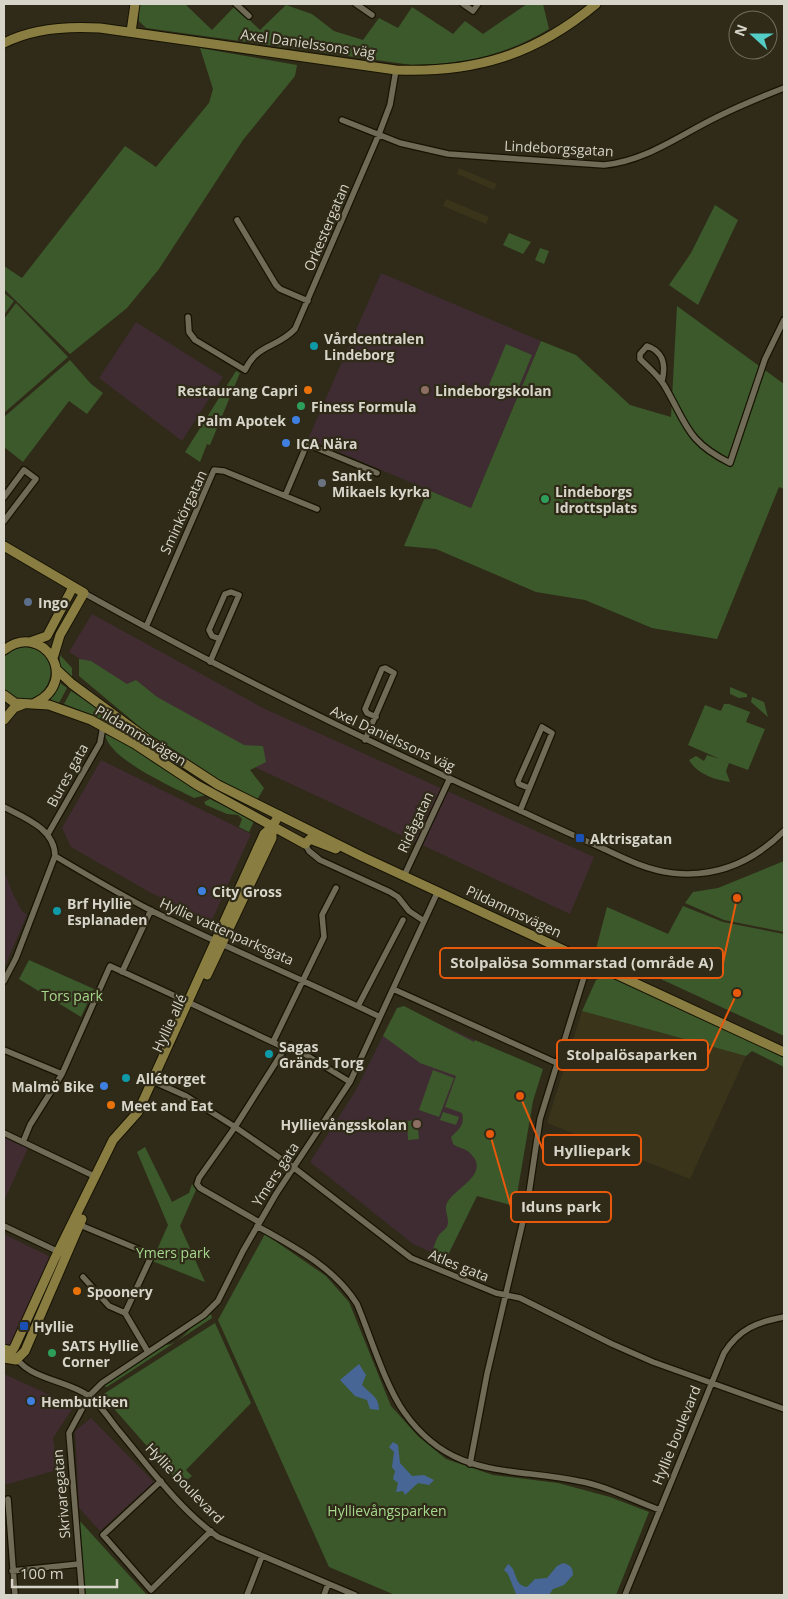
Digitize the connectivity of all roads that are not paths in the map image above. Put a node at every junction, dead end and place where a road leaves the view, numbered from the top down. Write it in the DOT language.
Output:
graph roads {
  1 [pos="135,4"];
  2 [pos="236,4"];
  3 [pos="356,4"];
  4 [pos="462,4"];
  5 [pos="478,4"];
  6 [pos="596,4"];
  7 [pos="372,15"];
  8 [pos="249,16"];
  9 [pos="131,32"];
  10 [pos="4,43"];
  11 [pos="396,70"];
  12 [pos="784,88"];
  13 [pos="342,120"];
  14 [pos="379,134"];
  15 [pos="237,220"];
  16 [pos="308,301"];
  17 [pos="188,317"];
  18 [pos="784,320"];
  19 [pos="662,381"];
  20 [pos="377,473"];
  21 [pos="283,495"];
  22 [pos="4,497"];
  23 [pos="317,509"];
  24 [pos="4,520"];
  25 [pos="4,546"];
  26 [pos="73,587"];
  27 [pos="84,593"];
  28 [pos="146,627"];
  29 [pos="220,639"];
  30 [pos="4,640"];
  31 [pos="19,642"];
  32 [pos="30,642"];
  33 [pos="4,650"];
  34 [pos="53,658"];
  35 [pos="210,662"];
  36 [pos="56,669"];
  37 [pos="4,695"];
  38 [pos="35,703"];
  39 [pos="24,704"];
  40 [pos="376,717"];
  41 [pos="4,720"];
  42 [pos="103,726"];
  43 [pos="365,740"];
  44 [pos="449,780"];
  45 [pos="529,788"];
  46 [pos="4,807"];
  47 [pos="520,811"];
  48 [pos="279,815"];
  49 [pos="272,827"];
  50 [pos="784,832"];
  51 [pos="48,834"];
  52 [pos="305,844"];
  53 [pos="55,856"];
  54 [pos="363,857"];
  55 [pos="404,876"];
  56 [pos="336,888"];
  57 [pos="438,891"];
  58 [pos="151,910"];
  59 [pos="403,920"];
  60 [pos="424,921"];
  61 [pos="220,942"];
  62 [pos="589,961"];
  63 [pos="122,972"];
  64 [pos="304,979"];
  65 [pos="4,981"];
  66 [pos="393,989"];
  67 [pos="190,1003"];
  68 [pos="358,1006"];
  69 [pos="380,1017"];
  70 [pos="736,1028"];
  71 [pos="273,1042"];
  72 [pos="285,1048"];
  73 [pos="784,1048"];
  74 [pos="4,1050"];
  75 [pos="784,1052"];
  76 [pos="559,1064"];
  77 [pos="62,1074"];
  78 [pos="350,1082"];
  79 [pos="156,1083"];
  80 [pos="235,1127"];
  81 [pos="4,1133"];
  82 [pos="23,1142"];
  83 [pos="293,1167"];
  84 [pos="96,1177"];
  85 [pos="80,1224"];
  86 [pos="258,1224"];
  87 [pos="4,1226"];
  88 [pos="63,1254"];
  89 [pos="83,1277"];
  90 [pos="507,1295"];
  91 [pos="125,1313"];
  92 [pos="784,1318"];
  93 [pos="8,1350"];
  94 [pos="148,1352"];
  95 [pos="4,1358"];
  96 [pos="16,1360"];
  97 [pos="712,1383"];
  98 [pos="89,1396"];
  99 [pos="784,1409"];
  100 [pos="470,1464"];
  101 [pos="161,1481"];
  102 [pos="8,1499"];
  103 [pos="660,1510"];
  104 [pos="210,1531"];
  105 [pos="262,1556"];
  106 [pos="79,1564"];
  107 [pos="12,1571"];
  108 [pos="328,1584"];
  109 [pos="15,1595"];
  110 [pos="82,1595"];
  111 [pos="247,1595"];
  112 [pos="324,1595"];
  113 [pos="355,1595"];
  114 [pos="625,1595"];
  1 -- 9 [label="street"];
  2 -- 8 [label="street"];
  3 -- 7 [label="street"];
  4 -- 5 [label="street"];
  6 -- 11 [label="street, Axel Danielssons väg"];
  9 -- 10 [label="street, Axel Danielssons väg"];
  9 -- 11 [label="street, Axel Danielssons väg"];
  11 -- 14 [label="street, Orkestergatan"];
  12 -- 14 [label="street, Lindeborgsgatan"];
  13 -- 14 [label="street, Lindeborgsgatan"];
  14 -- 16 [label="street, Orkestergatan"];
  15 -- 16 [label="street"];
  16 -- 17 [label="street, Orkestergatan"];
  18 -- 19 [label="street"];
  19 -- 19 [label="street"];
  20 -- 21 [label="street"];
  21 -- 23 [label="street"];
  21 -- 28 [label="street, Sminkörgatan"];
  22 -- 24 [label="street"];
  25 -- 26 [label="street, Axel Danielssons väg"];
  26 -- 27 [label="street, Axel Danielssons väg"];
  26 -- 32 [label="street"];
  27 -- 28 [label="street, Axel Danielssons väg"];
  27 -- 34 [label="street"];
  28 -- 35 [label="street, Axel Danielssons väg"];
  29 -- 29 [label="street"];
  29 -- 35 [label="street"];
  30 -- 31 [label="street"];
  31 -- 32 [label="street"];
  31 -- 33 [label="street"];
  32 -- 34 [label="street"];
  34 -- 36 [label="street"];
  35 -- 43 [label="street, Axel Danielssons väg"];
  36 -- 38 [label="street"];
  36 -- 48 [label="street, Pildammsvägen"];
  37 -- 39 [label="street, Pildammsvägen"];
  38 -- 39 [label="street, Pildammsvägen"];
  38 -- 42 [label="street, Pildammsvägen"];
  39 -- 41 [label="street"];
  40 -- 40 [label="street"];
  40 -- 43 [label="street"];
  42 -- 49 [label="street, Pildammsvägen"];
  42 -- 51 [label="street, Bures gata"];
  43 -- 44 [label="street, Axel Danielssons väg"];
  44 -- 47 [label="street, Axel Danielssons väg"];
  44 -- 55 [label="street, Ridågatan"];
  45 -- 45 [label="street"];
  45 -- 47 [label="street"];
  46 -- 51 [label="street"];
  47 -- 50 [label="street, Axel Danielssons väg"];
  48 -- 49 [label="street, Hyllie allé"];
  48 -- 54 [label="street, Pildammsvägen"];
  49 -- 52 [label="street, Pildammsvägen"];
  49 -- 61 [label="street, Hyllie allé"];
  51 -- 53 [label="street"];
  52 -- 54 [label="street, Pildammsvägen"];
  52 -- 60 [label="street"];
  53 -- 58 [label="street, Hyllie vattenparksgata"];
  53 -- 65 [label="street"];
  54 -- 55 [label="street, Pildammsvägen"];
  55 -- 57 [label="street, Pildammsvägen"];
  56 -- 64 [label="street"];
  57 -- 60 [label="street, Ymers gata"];
  57 -- 62 [label="street, Pildammsvägen"];
  58 -- 61 [label="street, Hyllie vattenparksgata"];
  58 -- 63 [label="street"];
  59 -- 68 [label="street"];
  60 -- 66 [label="street, Ymers gata"];
  61 -- 64 [label="street, Hyllie vattenparksgata"];
  61 -- 67 [label="street, Hyllie allé"];
  62 -- 70 [label="street, Pildammsvägen"];
  62 -- 76 [label="street"];
  63 -- 67 [label="street"];
  63 -- 77 [label="street"];
  64 -- 68 [label="street, Hyllie vattenparksgata"];
  64 -- 71 [label="street"];
  66 -- 69 [label="street, Ymers gata"];
  66 -- 76 [label="street"];
  67 -- 71 [label="street"];
  67 -- 79 [label="street, Hyllie allé"];
  67 -- 84 [label="street, Hyllie allé"];
  68 -- 69 [label="street, Hyllie vattenparksgata"];
  69 -- 78 [label="street, Ymers gata"];
  70 -- 73 [label="street, Pildammsvägen"];
  70 -- 75 [label="street, Pildammsvägen"];
  71 -- 72 [label="street"];
  72 -- 78 [label="street"];
  72 -- 80 [label="street"];
  74 -- 77 [label="street"];
  76 -- 90 [label="street"];
  77 -- 82 [label="street"];
  78 -- 83 [label="street, Ymers gata"];
  79 -- 80 [label="street, Atles gata"];
  79 -- 85 [label="street, Hyllie allé"];
  80 -- 83 [label="street, Atles gata"];
  80 -- 86 [label="street"];
  81 -- 82 [label="street"];
  82 -- 84 [label="street"];
  83 -- 86 [label="street, Ymers gata"];
  83 -- 90 [label="street, Atles gata"];
  84 -- 88 [label="street, Hyllie allé"];
  85 -- 88 [label="street, Hyllie allé"];
  85 -- 91 [label="street"];
  86 -- 94 [label="street, Ymers gata"];
  86 -- 100 [label="street"];
  87 -- 88 [label="street"];
  88 -- 93 [label="street, Hyllie allé"];
  88 -- 96 [label="street, Hyllie allé"];
  89 -- 91 [label="street"];
  90 -- 97 [label="street, Atles gata"];
  90 -- 100 [label="street"];
  91 -- 94 [label="street"];
  92 -- 97 [label="street, Hyllie boulevard"];
  93 -- 96 [label="street"];
  94 -- 98 [label="street, Ymers gata"];
  95 -- 96 [label="street, Hyllie boulevard"];
  96 -- 98 [label="street, Hyllie boulevard"];
  97 -- 99 [label="street, Atles gata"];
  97 -- 103 [label="street, Hyllie boulevard"];
  98 -- 101 [label="street, Hyllie boulevard"];
  98 -- 106 [label="street, Skrivaregatan"];
  100 -- 103 [label="street"];
  101 -- 104 [label="street, Hyllie boulevard"];
  101 -- 104 [label="street"];
  102 -- 107 [label="street"];
  103 -- 114 [label="street, Hyllie boulevard"];
  104 -- 105 [label="street, Hyllie boulevard"];
  105 -- 108 [label="street, Hyllie boulevard"];
  105 -- 111 [label="street"];
  106 -- 107 [label="street"];
  106 -- 110 [label="street, Skrivaregatan"];
  107 -- 109 [label="street"];
  108 -- 112 [label="street"];
  108 -- 113 [label="street, Hyllie boulevard"];
}
